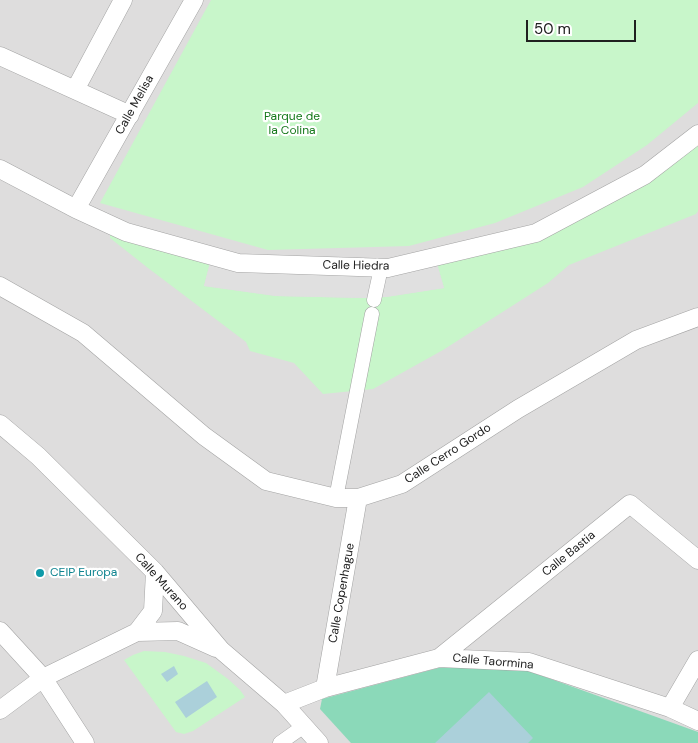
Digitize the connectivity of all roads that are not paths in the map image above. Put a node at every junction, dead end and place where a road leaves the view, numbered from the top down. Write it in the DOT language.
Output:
graph roads {
  1 [pos="123,0"];
  2 [pos="194,0"];
  3 [pos="0,56"];
  4 [pos="75,90"];
  5 [pos="130,115"];
  6 [pos="698,134"];
  7 [pos="0,169"];
  8 [pos="76,209"];
  9 [pos="381,268"];
  10 [pos="0,286"];
  11 [pos="374,300"];
  12 [pos="372,314"];
  13 [pos="698,317"];
  14 [pos="0,424"];
  15 [pos="336,498"];
  16 [pos="358,498"];
  17 [pos="698,560"];
  18 [pos="155,572"];
  19 [pos="0,631"];
  20 [pos="137,632"];
  21 [pos="221,650"];
  22 [pos="439,658"];
  23 [pos="698,660"];
  24 [pos="43,678"];
  25 [pos="325,688"];
  26 [pos="284,704"];
  27 [pos="670,708"];
  28 [pos="0,710"];
  29 [pos="698,721"];
  30 [pos="304,726"];
  31 [pos="85,743"];
  32 [pos="280,743"];
  33 [pos="319,743"];
  1 -- 4 [label="street"];
  2 -- 5 [label="street, Calle Melisa"];
  3 -- 4 [label="street"];
  4 -- 5 [label="street"];
  5 -- 8 [label="street, Calle Melisa"];
  6 -- 9 [label="street, Calle Hiedra"];
  7 -- 8 [label="street, Calle Hiedra"];
  8 -- 9 [label="street, Calle Hiedra"];
  9 -- 11 [label="street"];
  10 -- 15 [label="street, Calle Cerro Gordo"];
  12 -- 15 [label="street"];
  13 -- 16 [label="street, Calle Cerro Gordo"];
  14 -- 18 [label="street, Calle Murano"];
  15 -- 16 [label="street, Calle Cerro Gordo"];
  16 -- 25 [label="street, Calle Copenhague"];
  17 -- 22 [label="street, Calle Bastia"];
  18 -- 20 [label="street"];
  18 -- 21 [label="street, Calle Murano"];
  19 -- 24 [label="street"];
  20 -- 21 [label="street"];
  20 -- 24 [label="street"];
  21 -- 26 [label="street, Calle Murano"];
  22 -- 25 [label="street, Calle Taormina"];
  22 -- 27 [label="street, Calle Taormina"];
  23 -- 27 [label="street"];
  24 -- 28 [label="street"];
  24 -- 31 [label="street"];
  25 -- 26 [label="street, Calle Taormina"];
  26 -- 30 [label="street, Calle Murano"];
  27 -- 29 [label="street, Calle Taormina"];
  30 -- 32 [label="street"];
  30 -- 33 [label="street, Calle Murano"];
}
